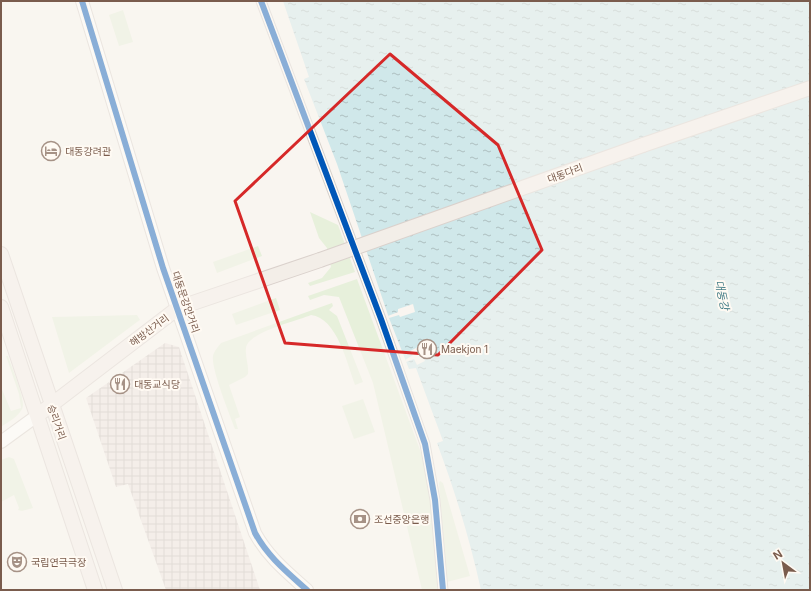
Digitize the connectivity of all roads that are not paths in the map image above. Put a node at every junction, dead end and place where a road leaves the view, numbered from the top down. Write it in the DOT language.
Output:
graph roads {
  1 [pos="82,1"];
  2 [pos="261,1"];
  3 [pos="810,88"];
  4 [pos="1,254"];
  5 [pos="320,260"];
  6 [pos="1,307"];
  7 [pos="178,308"];
  8 [pos="51,405"];
  9 [pos="38,415"];
  10 [pos="1,442"];
  11 [pos="95,590"];
  12 [pos="115,590"];
  13 [pos="307,590"];
  14 [pos="443,590"];
  1 -- 7 [label="street, 대동문강안거리"];
  2 -- 14 [label="street"];
  3 -- 5 [label="main road, 대동다리, bridge"];
  4 -- 8 [label="main road, 승리거리"];
  5 -- 7 [label="main road, 해방산거리"];
  6 -- 9 [label="main road, 승리거리"];
  7 -- 8 [label="main road, 해방산거리"];
  7 -- 13 [label="street, 대동문강안거리"];
  8 -- 9 [label="main road, 해방산거리"];
  8 -- 12 [label="main road, 승리거리"];
  9 -- 10 [label="street, 해방산거리"];
  9 -- 11 [label="main road, 승리거리"];
}
